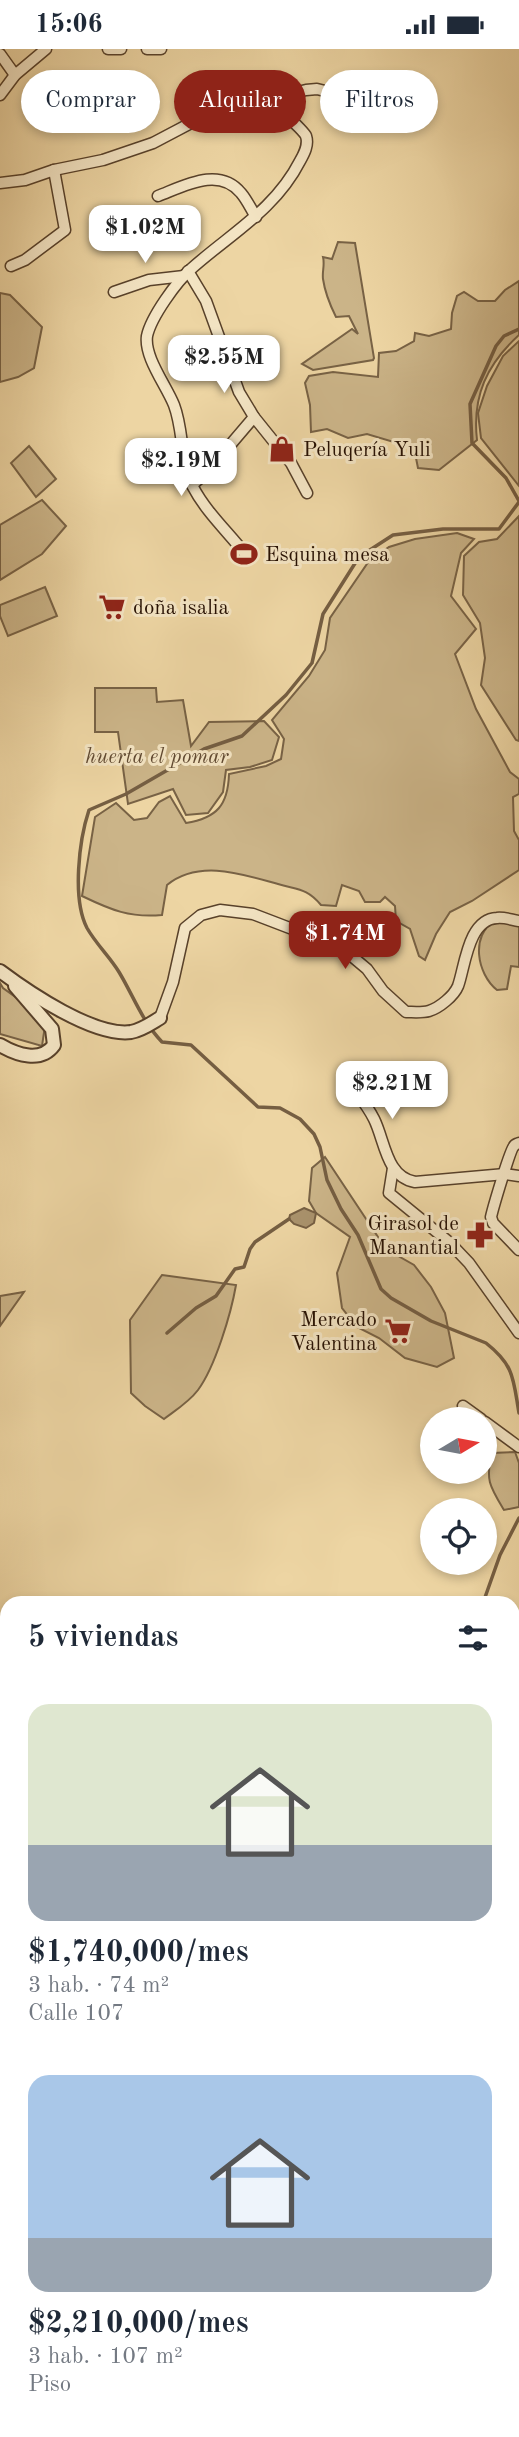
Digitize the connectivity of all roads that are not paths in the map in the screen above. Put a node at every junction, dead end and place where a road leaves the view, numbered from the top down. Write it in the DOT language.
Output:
graph roads {
  1 [pos="46,49"];
  2 [pos="108,49"];
  3 [pos="121,49"];
  4 [pos="146,49"];
  5 [pos="160,50"];
  6 [pos="0,54"];
  7 [pos="15,75"];
  8 [pos="0,95"];
  9 [pos="174,132"];
  10 [pos="305,133"];
  11 [pos="54,170"];
  12 [pos="0,183"];
  13 [pos="158,196"];
  14 [pos="256,217"];
  15 [pos="12,266"];
  16 [pos="186,273"];
  17 [pos="114,292"];
  18 [pos="254,417"];
  19 [pos="192,485"];
  20 [pos="307,493"];
  21 [pos="246,555"];
  22 [pos="519,921"];
  23 [pos="4,974"];
  24 [pos="160,1018"];
  25 [pos="0,1045"];
  26 [pos="352,1086"];
  27 [pos="519,1143"];
  28 [pos="393,1168"];
  29 [pos="505,1174"];
  30 [pos="519,1176"];
  31 [pos="519,1250"];
  32 [pos="519,1333"];
  33 [pos="497,1430"];
  34 [pos="519,1447"];
  1 -- 7 [label="street"];
  2 -- 3 [label="street"];
  4 -- 5 [label="street"];
  6 -- 7 [label="street"];
  7 -- 8 [label="street"];
  9 -- 11 [label="street"];
  10 -- 14 [label="street"];
  11 -- 12 [label="street"];
  11 -- 15 [label="street"];
  13 -- 14 [label="street"];
  14 -- 16 [label="street"];
  16 -- 17 [label="street"];
  16 -- 18 [label="street"];
  16 -- 19 [label="street"];
  18 -- 19 [label="street"];
  18 -- 20 [label="street"];
  19 -- 21 [label="street"];
  22 -- 24 [label="street"];
  23 -- 24 [label="street"];
  23 -- 25 [label="street"];
  26 -- 28 [label="street"];
  27 -- 29 [label="street"];
  28 -- 29 [label="street"];
  28 -- 32 [label="street"];
  29 -- 30 [label="street"];
  29 -- 31 [label="street"];
  33 -- 34 [label="street"];
}
